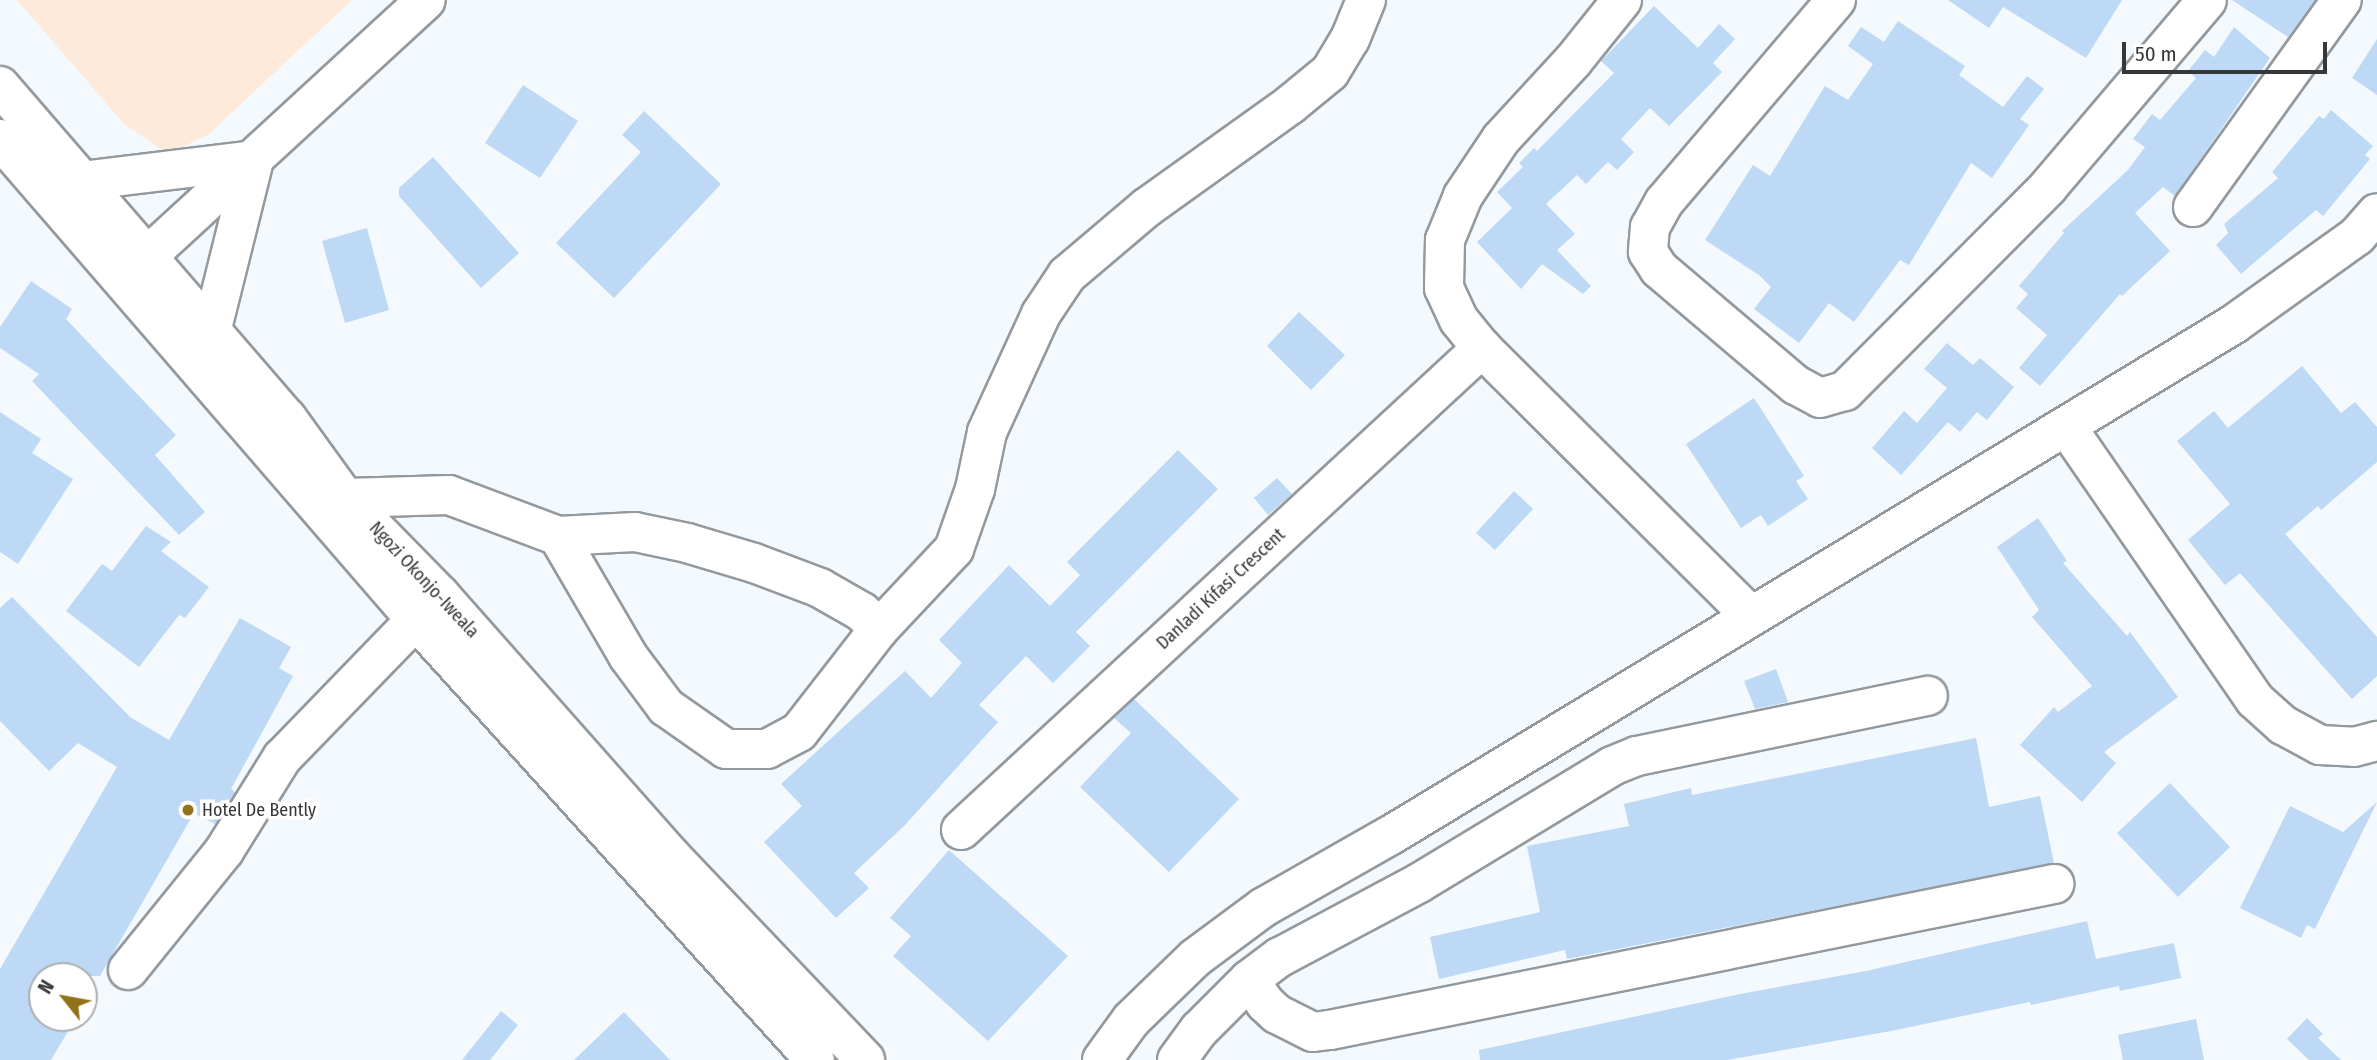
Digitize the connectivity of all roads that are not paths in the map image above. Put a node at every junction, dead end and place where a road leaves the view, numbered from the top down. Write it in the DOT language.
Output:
graph roads {
  1 [pos="426,0"];
  2 [pos="1366,0"];
  3 [pos="1622,0"];
  4 [pos="1836,0"];
  5 [pos="2207,0"];
  6 [pos="2342,0"];
  7 [pos="0,86"];
  8 [pos="0,139"];
  9 [pos="254,160"];
  10 [pos="81,181"];
  11 [pos="2193,207"];
  12 [pos="2377,213"];
  13 [pos="133,269"];
  14 [pos="211,332"];
  15 [pos="1482,348"];
  16 [pos="2066,426"];
  17 [pos="345,498"];
  18 [pos="558,536"];
  19 [pos="428,607"];
  20 [pos="1751,616"];
  21 [pos="879,629"];
  22 [pos="1928,696"];
  23 [pos="2377,741"];
  24 [pos="961,830"];
  25 [pos="1391,835"];
  26 [pos="1419,883"];
  27 [pos="2054,884"];
  28 [pos="128,970"];
  29 [pos="1249,980"];
  30 [pos="815,1060"];
  31 [pos="864,1060"];
  32 [pos="1102,1060"];
  33 [pos="1177,1060"];
  1 -- 9 [label="street"];
  2 -- 21 [label="street"];
  3 -- 15 [label="street"];
  4 -- 5 [label="street"];
  6 -- 11 [label="street"];
  7 -- 10 [label="street, Ngozi Okonjo-Iweala"];
  8 -- 13 [label="street, Ngozi Okonjo-Iweala"];
  9 -- 10 [label="street"];
  9 -- 13 [label="street"];
  9 -- 14 [label="street"];
  10 -- 13 [label="street, Ngozi Okonjo-Iweala"];
  12 -- 16 [label="street"];
  13 -- 14 [label="street, Ngozi Okonjo-Iweala"];
  13 -- 19 [label="street, Ngozi Okonjo-Iweala"];
  14 -- 17 [label="street, Ngozi Okonjo-Iweala"];
  15 -- 20 [label="street"];
  15 -- 24 [label="street, Danladi Kifasi Crescent"];
  16 -- 20 [label="street"];
  16 -- 23 [label="street"];
  17 -- 18 [label="street"];
  17 -- 19 [label="street, Ngozi Okonjo-Iweala"];
  18 -- 21 [label="street"];
  18 -- 21 [label="street"];
  19 -- 28 [label="street"];
  19 -- 30 [label="street, Ngozi Okonjo-Iweala"];
  19 -- 31 [label="street, Ngozi Okonjo-Iweala"];
  20 -- 25 [label="street"];
  22 -- 26 [label="street"];
  25 -- 26 [label="street"];
  25 -- 32 [label="street"];
  26 -- 29 [label="street"];
  27 -- 29 [label="street"];
  29 -- 33 [label="street"];
}
